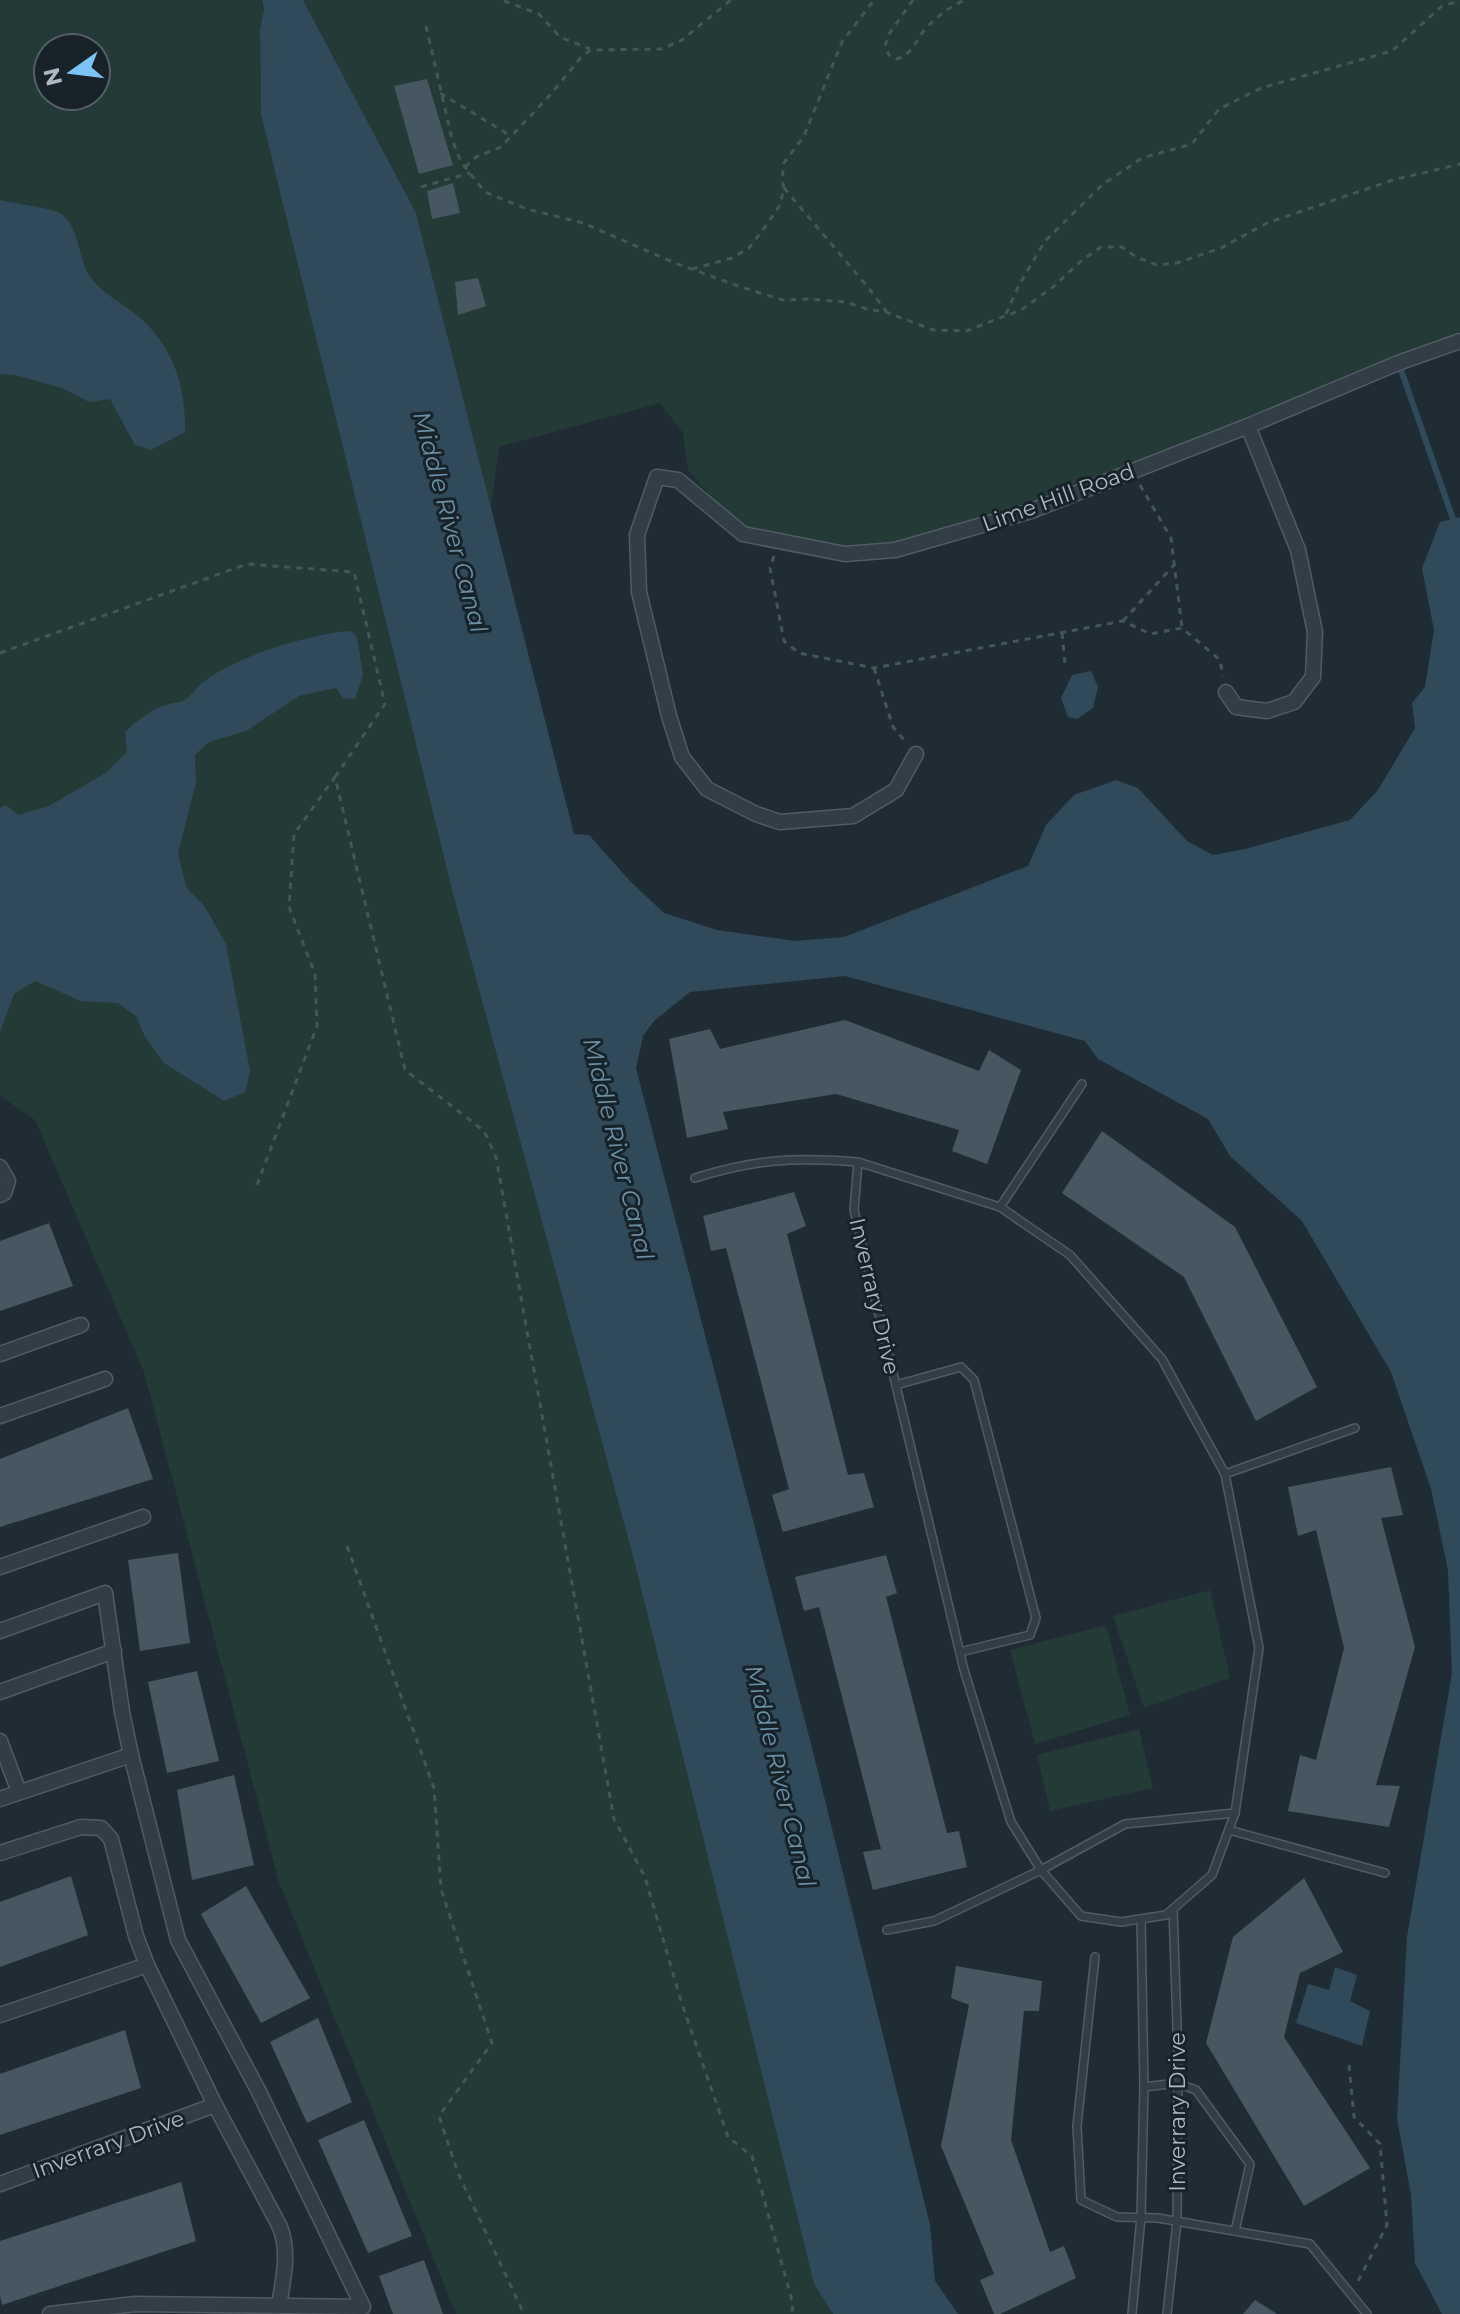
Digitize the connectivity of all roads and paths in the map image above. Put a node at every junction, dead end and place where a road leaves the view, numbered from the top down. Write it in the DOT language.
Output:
graph roads {
  1 [pos="731,0"];
  2 [pos="874,0"];
  3 [pos="913,0"];
  4 [pos="964,0"];
  5 [pos="504,1"];
  6 [pos="1460,1"];
  7 [pos="426,26"];
  8 [pos="591,50"];
  9 [pos="440,93"];
  10 [pos="511,136"];
  11 [pos="1460,164"];
  12 [pos="465,167"];
  13 [pos="470,173"];
  14 [pos="421,187"];
  15 [pos="784,188"];
  16 [pos="692,269"];
  17 [pos="886,312"];
  18 [pos="1005,317"];
  19 [pos="1460,341"];
  20 [pos="1248,426"];
  21 [pos="1132,471"];
  22 [pos="778,541"];
  23 [pos="1174,565"];
  24 [pos="1123,621"];
  25 [pos="1182,628"];
  26 [pos="1062,633"];
  27 [pos="0,653"];
  28 [pos="1065,664"];
  29 [pos="874,668"];
  30 [pos="1226,692"];
  31 [pos="916,754"];
  32 [pos="335,777"];
  33 [pos="1082,1084"];
  34 [pos="858,1162"];
  35 [pos="0,1167"];
  36 [pos="695,1178"];
  37 [pos="257,1185"];
  38 [pos="0,1195"];
  39 [pos="1000,1207"];
  40 [pos="81,1325"];
  41 [pos="0,1354"];
  42 [pos="105,1379"];
  43 [pos="896,1385"];
  44 [pos="0,1416"];
  45 [pos="1355,1428"];
  46 [pos="1225,1474"];
  47 [pos="143,1517"];
  48 [pos="347,1546"];
  49 [pos="0,1567"];
  50 [pos="0,1631"];
  51 [pos="114,1651"];
  52 [pos="960,1652"];
  53 [pos="0,1692"];
  54 [pos="2,1749"];
  55 [pos="131,1755"];
  56 [pos="19,1792"];
  57 [pos="0,1799"];
  58 [pos="1235,1813"];
  59 [pos="1229,1830"];
  60 [pos="0,1853"];
  61 [pos="1041,1870"];
  62 [pos="1385,1873"];
  63 [pos="1173,1909"];
  64 [pos="1141,1919"];
  65 [pos="887,1930"];
  66 [pos="1095,1957"];
  67 [pos="147,1965"];
  68 [pos="0,2015"];
  69 [pos="1349,2065"];
  70 [pos="1177,2083"];
  71 [pos="1144,2087"];
  72 [pos="215,2105"];
  73 [pos="0,2184"];
  74 [pos="1141,2217"];
  75 [pos="1177,2221"];
  76 [pos="1235,2231"];
  77 [pos="1351,2294"];
  78 [pos="279,2306"];
  79 [pos="364,2310"];
  80 [pos="50,2314"];
  81 [pos="524,2314"];
  82 [pos="792,2314"];
  83 [pos="1132,2314"];
  84 [pos="1167,2314"];
  85 [pos="1367,2314"];
  1 -- 8 [label="path"];
  2 -- 15 [label="path"];
  3 -- 4 [label="path"];
  5 -- 8 [label="path"];
  6 -- 18 [label="path"];
  7 -- 9 [label="path"];
  8 -- 10 [label="path"];
  9 -- 10 [label="path"];
  9 -- 12 [label="path"];
  10 -- 12 [label="path"];
  11 -- 18 [label="path"];
  12 -- 13 [label="path"];
  13 -- 14 [label="path"];
  13 -- 16 [label="path"];
  15 -- 16 [label="path"];
  15 -- 17 [label="path"];
  16 -- 17 [label="path"];
  17 -- 18 [label="path"];
  19 -- 20 [label="street, Lime Hill Road"];
  20 -- 21 [label="street, Lime Hill Road"];
  20 -- 30 [label="street"];
  21 -- 22 [label="street, Lime Hill Road"];
  21 -- 23 [label="path"];
  22 -- 29 [label="path"];
  22 -- 31 [label="street, Lime Hill Road"];
  23 -- 24 [label="path"];
  23 -- 25 [label="path"];
  24 -- 25 [label="path"];
  24 -- 26 [label="path"];
  25 -- 30 [label="path"];
  26 -- 28 [label="path"];
  26 -- 29 [label="path"];
  27 -- 32 [label="path"];
  29 -- 31 [label="path"];
  32 -- 37 [label="path"];
  32 -- 82 [label="path"];
  33 -- 39 [label="lane"];
  34 -- 36 [label="lane"];
  34 -- 39 [label="lane, Inverrary Drive"];
  34 -- 43 [label="lane, Inverrary Drive"];
  35 -- 38 [label="street"];
  39 -- 46 [label="lane, Inverrary Drive"];
  40 -- 41 [label="street"];
  42 -- 44 [label="street"];
  43 -- 52 [label="lane, Inverrary Drive"];
  43 -- 52 [label="lane"];
  45 -- 46 [label="lane"];
  46 -- 58 [label="lane, Inverrary Drive"];
  47 -- 49 [label="street"];
  48 -- 81 [label="path"];
  50 -- 51 [label="street"];
  51 -- 53 [label="street"];
  51 -- 55 [label="street"];
  52 -- 61 [label="lane, Inverrary Drive"];
  54 -- 56 [label="street"];
  55 -- 56 [label="street"];
  55 -- 79 [label="street"];
  56 -- 57 [label="street"];
  58 -- 59 [label="lane, Inverrary Drive"];
  58 -- 61 [label="lane"];
  59 -- 62 [label="lane"];
  59 -- 63 [label="lane, Inverrary Drive"];
  60 -- 67 [label="street"];
  61 -- 64 [label="lane, Inverrary Drive"];
  61 -- 65 [label="lane"];
  63 -- 64 [label="lane, Inverrary Drive"];
  63 -- 70 [label="lane, Inverrary Drive"];
  64 -- 71 [label="lane, Inverrary Drive"];
  66 -- 74 [label="lane, Inverrary Drive"];
  67 -- 68 [label="street"];
  67 -- 72 [label="street"];
  69 -- 77 [label="path"];
  70 -- 71 [label="lane"];
  70 -- 75 [label="lane, Inverrary Drive"];
  70 -- 76 [label="lane"];
  71 -- 74 [label="lane, Inverrary Drive"];
  72 -- 73 [label="street, Inverrary Drive"];
  72 -- 78 [label="street"];
  74 -- 75 [label="lane, Inverrary Drive"];
  74 -- 83 [label="lane, Inverrary Drive"];
  75 -- 76 [label="lane, Inverrary Drive"];
  75 -- 84 [label="lane, Inverrary Drive"];
  76 -- 77 [label="lane, Inverrary Drive"];
  77 -- 85 [label="lane, Inverrary Drive"];
  78 -- 79 [label="street"];
  78 -- 80 [label="street"];
}
